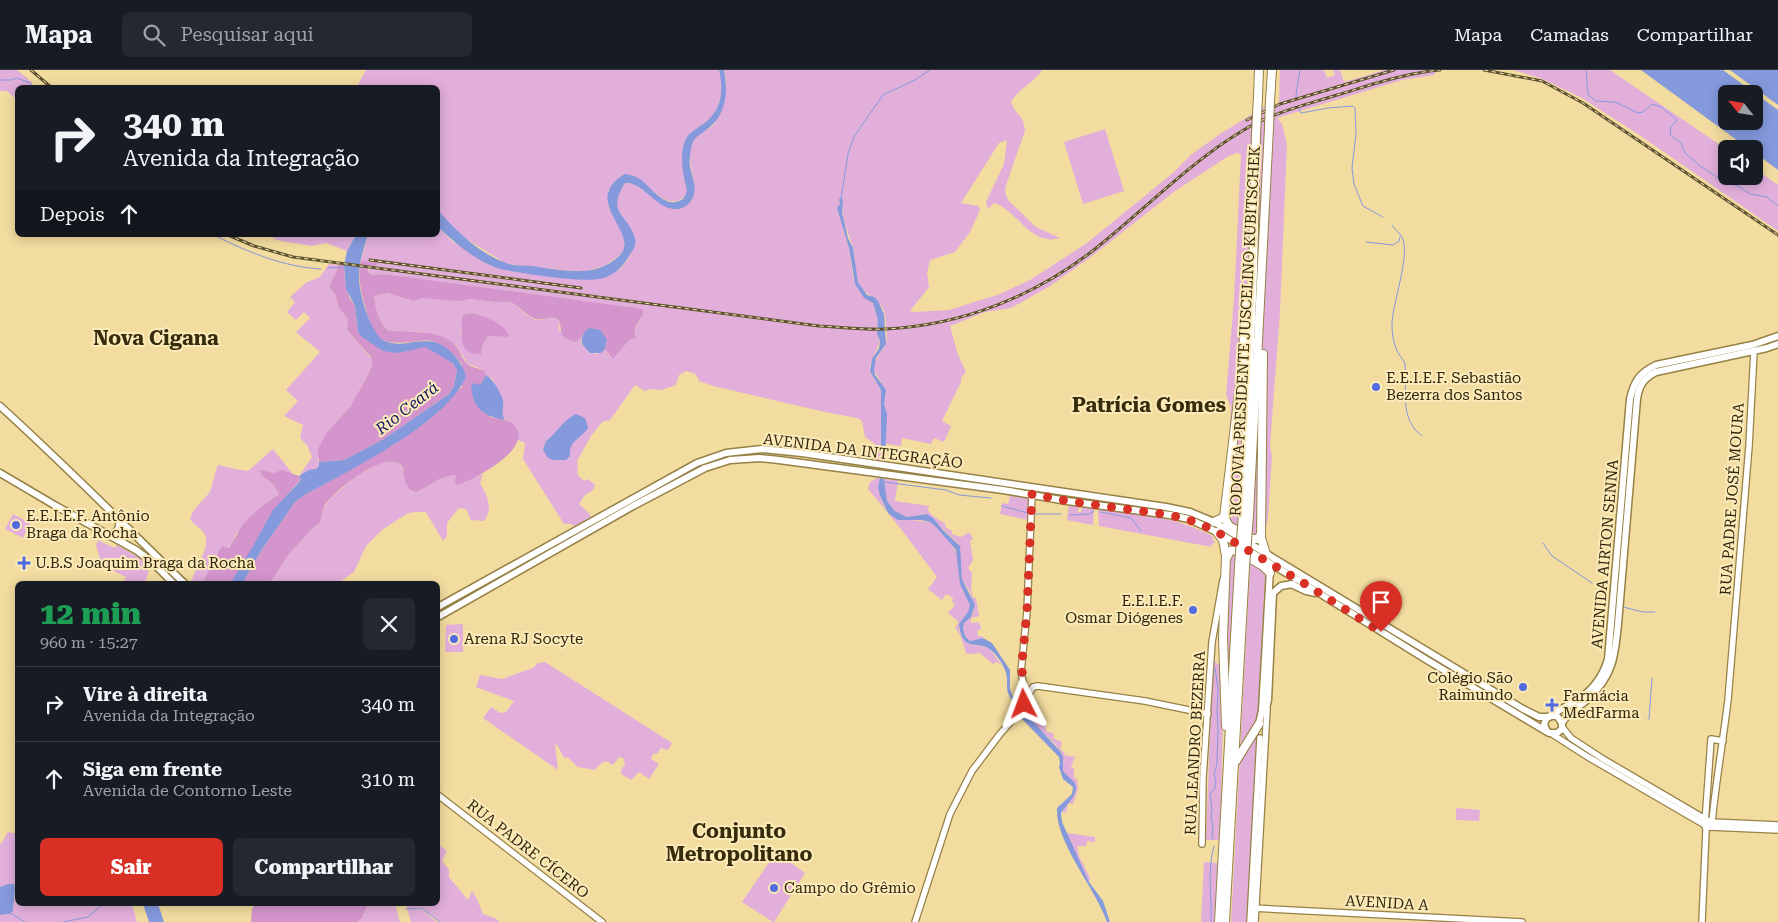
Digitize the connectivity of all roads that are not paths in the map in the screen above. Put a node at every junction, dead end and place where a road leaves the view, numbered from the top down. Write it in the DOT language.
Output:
graph roads {
  1 [pos="1259,70"];
  2 [pos="1272,70"];
  3 [pos="1253,272"];
  4 [pos="1260,310"];
  5 [pos="1778,336"];
  6 [pos="1778,344"];
  7 [pos="1754,351"];
  8 [pos="1700,359"];
  9 [pos="0,406"];
  10 [pos="0,473"];
  11 [pos="994,481"];
  12 [pos="1014,484"];
  13 [pos="992,488"];
  14 [pos="1012,491"];
  15 [pos="1032,494"];
  16 [pos="1246,514"];
  17 [pos="1224,517"];
  18 [pos="595,520"];
  19 [pos="120,521"];
  20 [pos="1214,522"];
  21 [pos="585,525"];
  22 [pos="599,527"];
  23 [pos="129,529"];
  24 [pos="588,532"];
  25 [pos="1217,532"];
  26 [pos="1261,534"];
  27 [pos="111,536"];
  28 [pos="1622,540"];
  29 [pos="122,541"];
  30 [pos="1266,554"];
  31 [pos="1226,559"];
  32 [pos="1269,563"];
  33 [pos="1242,567"];
  34 [pos="1225,572"];
  35 [pos="1270,573"];
  36 [pos="171,581"];
  37 [pos="182,581"];
  38 [pos="1301,585"];
  39 [pos="1271,593"];
  40 [pos="440,607"];
  41 [pos="440,616"];
  42 [pos="1023,684"];
  43 [pos="1035,686"];
  44 [pos="1026,698"];
  45 [pos="1268,701"];
  46 [pos="1208,714"];
  47 [pos="1550,716"];
  48 [pos="1259,724"];
  49 [pos="1562,725"];
  50 [pos="1550,733"];
  51 [pos="1260,738"];
  52 [pos="1724,741"];
  53 [pos="1244,748"];
  54 [pos="1236,762"];
  55 [pos="1227,793"];
  56 [pos="440,797"];
  57 [pos="1258,803"];
  58 [pos="1708,825"];
  59 [pos="1778,825"];
  60 [pos="1778,830"];
  61 [pos="1202,844"];
  62 [pos="1254,908"];
  63 [pos="602,922"];
  64 [pos="915,922"];
  65 [pos="1218,922"];
  66 [pos="1225,922"];
  67 [pos="1250,922"];
  68 [pos="1255,922"];
  69 [pos="1522,922"];
  70 [pos="1702,922"];
  1 -- 3 [label="highway, RODOVIA PRESIDENTE JUSCELINO KUBITSCHEK, bridge"];
  2 -- 4 [label="highway, RODOVIA PRESIDENTE JUSCELINO KUBITSCHEK, bridge"];
  3 -- 16 [label="highway, RODOVIA PRESIDENTE JUSCELINO KUBITSCHEK"];
  3 -- 17 [label="highway"];
  4 -- 16 [label="highway, RODOVIA PRESIDENTE JUSCELINO KUBITSCHEK"];
  4 -- 26 [label="highway"];
  5 -- 8 [label="main road"];
  6 -- 7 [label="main road"];
  7 -- 8 [label="main road"];
  7 -- 52 [label="street, RUA PADRE JOSÉ MOURA"];
  8 -- 28 [label="main road, AVENIDA AIRTON SENNA"];
  9 -- 19 [label="main road"];
  10 -- 27 [label="main road"];
  11 -- 12 [label="main road, AVENIDA DA INTEGRAÇÃO"];
  11 -- 13 [label="main road"];
  11 -- 18 [label="main road, AVENIDA DA INTEGRAÇÃO"];
  12 -- 14 [label="main road"];
  12 -- 20 [label="main road, AVENIDA DA INTEGRAÇÃO"];
  13 -- 14 [label="main road, AVENIDA DA INTEGRAÇÃO"];
  13 -- 22 [label="main road, AVENIDA DA INTEGRAÇÃO"];
  14 -- 15 [label="main road, AVENIDA DA INTEGRAÇÃO"];
  15 -- 25 [label="main road, AVENIDA DA INTEGRAÇÃO"];
  15 -- 42 [label="street"];
  16 -- 33 [label="highway, RODOVIA PRESIDENTE JUSCELINO KUBITSCHEK, bridge"];
  17 -- 20 [label="highway"];
  17 -- 26 [label="highway"];
  18 -- 21 [label="main road, AVENIDA DA INTEGRAÇÃO"];
  18 -- 22 [label="main road"];
  19 -- 23 [label="main road"];
  19 -- 27 [label="main road"];
  20 -- 30 [label="main road, AVENIDA DA INTEGRAÇÃO"];
  21 -- 24 [label="main road"];
  21 -- 40 [label="main road, AVENIDA DA INTEGRAÇÃO"];
  22 -- 24 [label="main road, AVENIDA DA INTEGRAÇÃO"];
  23 -- 29 [label="main road"];
  23 -- 37 [label="main road"];
  24 -- 41 [label="main road, AVENIDA DA INTEGRAÇÃO"];
  25 -- 31 [label="highway"];
  25 -- 32 [label="main road, AVENIDA DA INTEGRAÇÃO"];
  26 -- 30 [label="highway"];
  27 -- 29 [label="main road"];
  28 -- 47 [label="main road, AVENIDA AIRTON SENNA"];
  28 -- 49 [label="main road, AVENIDA AIRTON SENNA"];
  29 -- 36 [label="main road"];
  30 -- 32 [label="main road"];
  30 -- 47 [label="main road, AVENIDA DA INTEGRAÇÃO"];
  31 -- 34 [label="highway"];
  31 -- 35 [label="highway"];
  32 -- 35 [label="main road"];
  32 -- 38 [label="main road, AVENIDA DA INTEGRAÇÃO"];
  33 -- 54 [label="highway, RODOVIA PRESIDENTE JUSCELINO KUBITSCHEK"];
  33 -- 55 [label="highway, RODOVIA PRESIDENTE JUSCELINO KUBITSCHEK"];
  34 -- 46 [label="street, RUA LEANDRO BEZERRA"];
  34 -- 55 [label="highway"];
  35 -- 39 [label="main road"];
  38 -- 39 [label="main road"];
  38 -- 50 [label="main road, AVENIDA DA INTEGRAÇÃO"];
  39 -- 45 [label="main road"];
  39 -- 48 [label="main road"];
  42 -- 43 [label="street"];
  42 -- 44 [label="street"];
  43 -- 44 [label="street"];
  43 -- 46 [label="street"];
  44 -- 64 [label="street"];
  45 -- 48 [label="main road"];
  45 -- 57 [label="street"];
  46 -- 61 [label="street, RUA LEANDRO BEZERRA"];
  47 -- 49 [label="main road"];
  47 -- 50 [label="main road"];
  48 -- 53 [label="highway"];
  49 -- 50 [label="main road"];
  49 -- 58 [label="street"];
  50 -- 58 [label="street"];
  51 -- 53 [label="highway"];
  51 -- 57 [label="street"];
  52 -- 58 [label="street, RUA PADRE JOSÉ MOURA"];
  52 -- 58 [label="street"];
  53 -- 54 [label="highway"];
  54 -- 66 [label="highway, RODOVIA PRESIDENTE JUSCELINO KUBITSCHEK"];
  55 -- 65 [label="highway, RODOVIA PRESIDENTE JUSCELINO KUBITSCHEK"];
  56 -- 63 [label="street, RUA PADRE CÍCERO"];
  57 -- 62 [label="street"];
  58 -- 59 [label="street"];
  58 -- 60 [label="street"];
  58 -- 70 [label="street"];
  62 -- 67 [label="street"];
  62 -- 68 [label="street"];
  62 -- 69 [label="street, AVENIDA A"];
}
